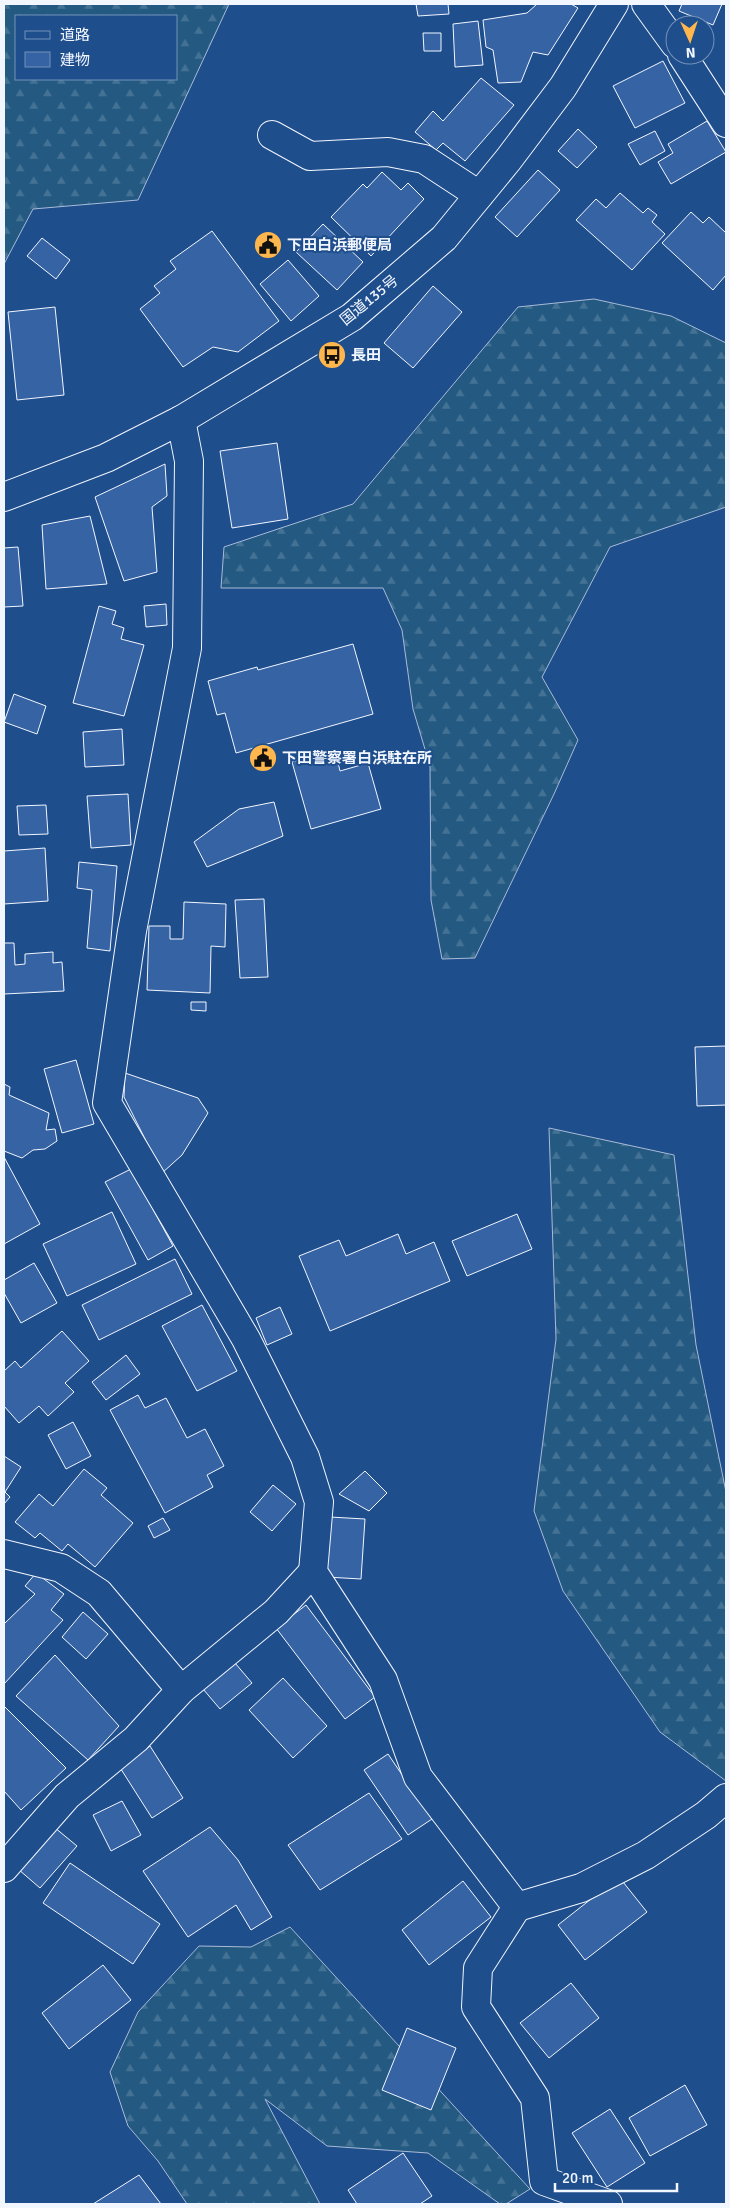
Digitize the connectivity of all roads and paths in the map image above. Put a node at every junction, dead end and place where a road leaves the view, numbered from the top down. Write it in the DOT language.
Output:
graph roads {
  1 [pos="614,4"];
  2 [pos="646,4"];
  3 [pos="665,30"];
  4 [pos="688,65"];
  5 [pos="726,123"];
  6 [pos="272,135"];
  7 [pos="479,195"];
  8 [pos="181,420"];
  9 [pos="4,497"];
  10 [pos="4,1554"];
  11 [pos="313,1572"];
  12 [pos="181,1690"];
  13 [pos="726,1798"];
  14 [pos="4,1868"];
  15 [pos="517,1907"];
  16 [pos="608,2204"];
  1 -- 7 [label="main road, 国道135号"];
  2 -- 3 [label="main road"];
  4 -- 5 [label="main road"];
  6 -- 7 [label="main road"];
  7 -- 8 [label="main road, 国道135号"];
  8 -- 9 [label="main road, 国道135号"];
  8 -- 11 [label="main road"];
  10 -- 12 [label="main road"];
  11 -- 12 [label="main road"];
  11 -- 15 [label="main road"];
  12 -- 14 [label="main road"];
  13 -- 15 [label="main road"];
  15 -- 16 [label="main road"];
}
